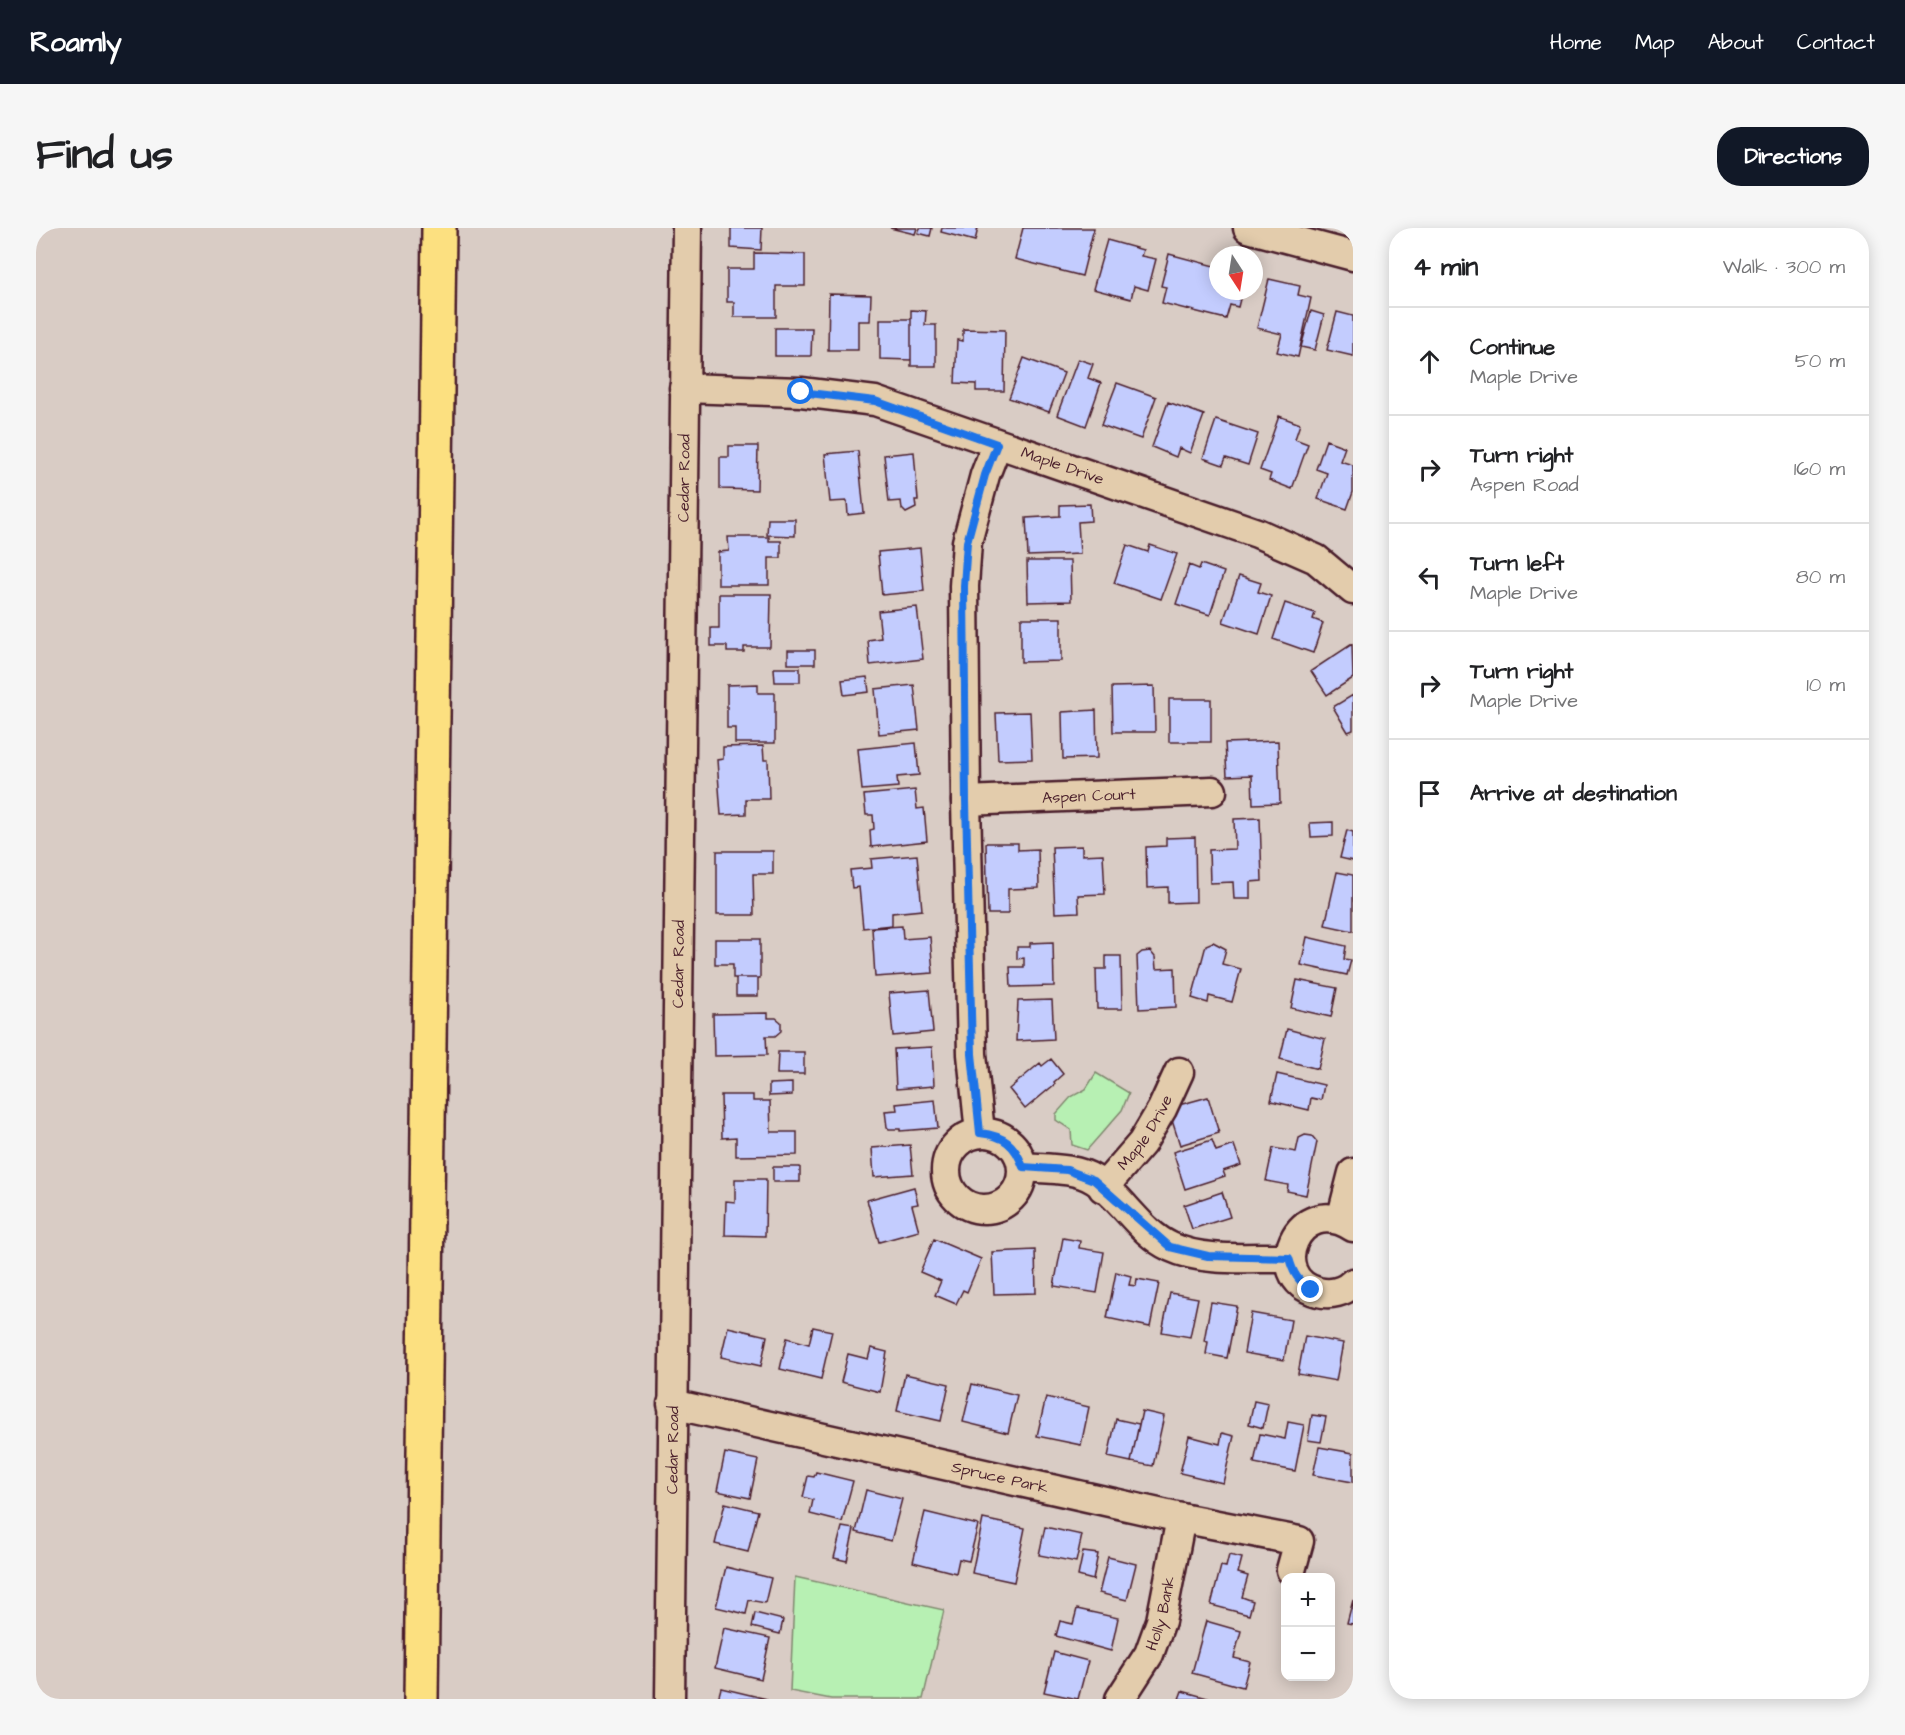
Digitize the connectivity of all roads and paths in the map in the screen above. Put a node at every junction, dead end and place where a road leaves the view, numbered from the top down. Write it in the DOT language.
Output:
graph roads {
  1 [pos="439,228"];
  2 [pos="687,228"];
  3 [pos="1248,228"];
  4 [pos="1353,256"];
  5 [pos="684,388"];
  6 [pos="997,444"];
  7 [pos="1353,590"];
  8 [pos="1212,791"];
  9 [pos="966,801"];
  10 [pos="1179,1072"];
  11 [pos="980,1133"];
  12 [pos="1023,1167"];
  13 [pos="1353,1173"];
  14 [pos="1103,1188"];
  15 [pos="1347,1224"];
  16 [pos="1289,1258"];
  17 [pos="1353,1283"];
  18 [pos="672,1404"];
  19 [pos="1180,1518"];
  20 [pos="1291,1570"];
  21 [pos="421,1699"];
  22 [pos="670,1699"];
  23 [pos="1120,1699"];
  1 -- 21 [label="highway"];
  2 -- 5 [label="street, Cedar Road"];
  3 -- 4 [label="street"];
  5 -- 6 [label="street, Maple Drive"];
  5 -- 18 [label="street, Cedar Road"];
  6 -- 7 [label="street, Maple Drive"];
  6 -- 9 [label="street"];
  8 -- 9 [label="street, Aspen Court"];
  9 -- 11 [label="street"];
  10 -- 14 [label="street, Maple Drive"];
  11 -- 12 [label="street"];
  11 -- 12 [label="street"];
  12 -- 14 [label="street, Maple Drive"];
  13 -- 15 [label="street"];
  14 -- 16 [label="street, Maple Drive"];
  15 -- 16 [label="street"];
  16 -- 17 [label="street"];
  18 -- 19 [label="street, Spruce Park"];
  18 -- 22 [label="street, Cedar Road"];
  19 -- 20 [label="street, Spruce Park"];
  19 -- 23 [label="street, Holly Bank"];
}
